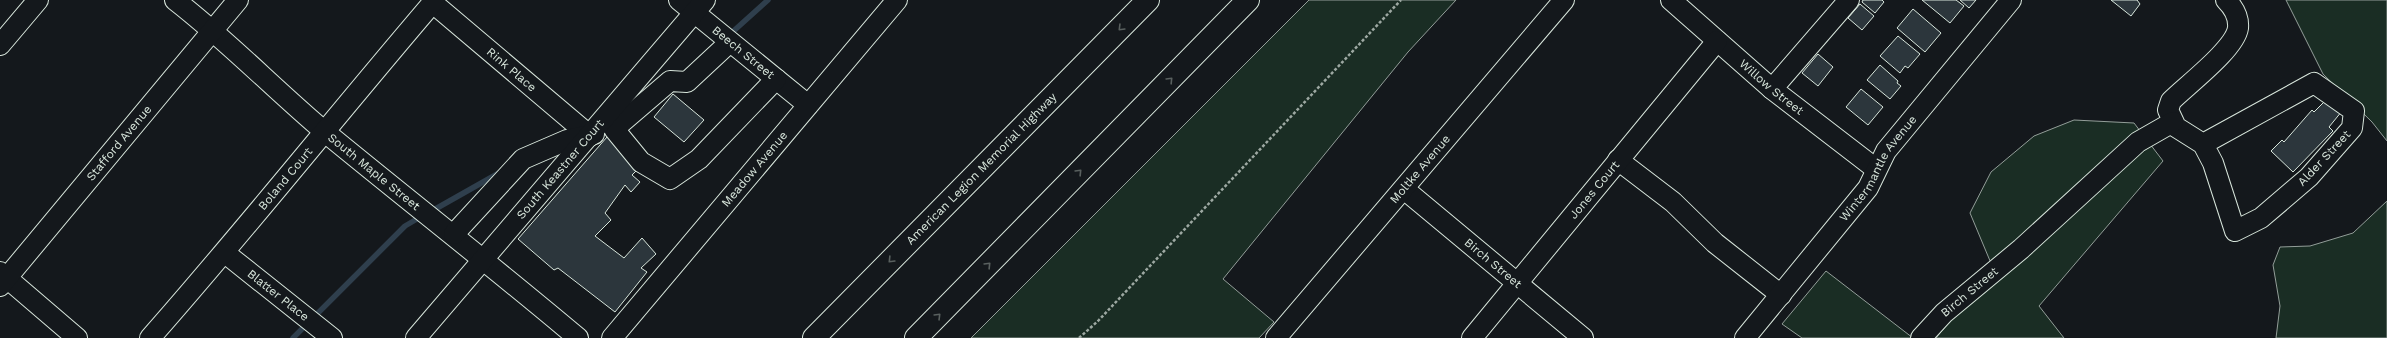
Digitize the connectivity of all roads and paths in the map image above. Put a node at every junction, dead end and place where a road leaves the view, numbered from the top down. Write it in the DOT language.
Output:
graph roads {
  1 [pos="38,0"];
  2 [pos="176,0"];
  3 [pos="238,0"];
  4 [pos="679,0"];
  5 [pos="897,0"];
  6 [pos="1148,0"];
  7 [pos="1248,0"];
  8 [pos="1401,0"];
  9 [pos="1564,0"];
  10 [pos="1849,0"];
  11 [pos="2011,0"];
  12 [pos="2226,0"];
  13 [pos="434,1"];
  14 [pos="1676,2"];
  15 [pos="700,7"];
  16 [pos="213,30"];
  17 [pos="1717,41"];
  18 [pos="730,42"];
  19 [pos="0,45"];
  20 [pos="776,79"];
  21 [pos="1772,89"];
  22 [pos="808,105"];
  23 [pos="2173,122"];
  24 [pos="614,129"];
  25 [pos="324,131"];
  26 [pos="590,136"];
  27 [pos="2203,144"];
  28 [pos="1618,160"];
  29 [pos="1876,169"];
  30 [pos="1404,189"];
  31 [pos="454,234"];
  32 [pos="226,253"];
  33 [pos="485,259"];
  34 [pos="2,279"];
  35 [pos="1517,284"];
  36 [pos="1782,295"];
  37 [pos="77,338"];
  38 [pos="150,338"];
  39 [pos="332,338"];
  40 [pos="416,338"];
  41 [pos="578,338"];
  42 [pos="612,338"];
  43 [pos="814,338"];
  44 [pos="916,338"];
  45 [pos="1079,338"];
  46 [pos="1276,338"];
  47 [pos="1472,338"];
  48 [pos="1583,338"];
  49 [pos="1745,338"];
  50 [pos="1921,338"];
  1 -- 19 [label="street"];
  2 -- 16 [label="street, South Maple Street"];
  3 -- 16 [label="street, Stafford Avenue"];
  4 -- 15 [label="street, Beech Street"];
  5 -- 22 [label="street, Meadow Avenue"];
  6 -- 43 [label="highway, American Legion Memorial Highway, one-way"];
  44 -- 7 [label="highway, one-way"];
  8 -- 45 [label="path"];
  9 -- 30 [label="street, Moltke Avenue"];
  10 -- 21 [label="street"];
  11 -- 29 [label="street, Wintermantle Avenue"];
  12 -- 23 [label="street"];
  13 -- 25 [label="street, Boland Court"];
  13 -- 26 [label="street, Rink Place"];
  14 -- 17 [label="street, Willow Street"];
  15 -- 18 [label="street, Beech Street"];
  15 -- 26 [label="street, South Keastner Court"];
  16 -- 25 [label="street, South Maple Street"];
  16 -- 34 [label="street, Stafford Avenue"];
  17 -- 21 [label="street, Willow Street"];
  17 -- 28 [label="street, Jones Court"];
  18 -- 20 [label="street, Beech Street"];
  18 -- 24 [label="street"];
  20 -- 22 [label="street, Beech Street"];
  20 -- 24 [label="street"];
  21 -- 29 [label="street, Willow Street"];
  22 -- 42 [label="street, Meadow Avenue"];
  23 -- 27 [label="street"];
  23 -- 50 [label="street, Birch Street"];
  24 -- 26 [label="street"];
  25 -- 31 [label="street, South Maple Street"];
  25 -- 32 [label="street, Boland Court"];
  26 -- 31 [label="street"];
  26 -- 33 [label="street, South Keastner Court"];
  27 -- 27 [label="street, Alder Street"];
  28 -- 35 [label="street, Jones Court"];
  28 -- 36 [label="street"];
  29 -- 36 [label="street, Wintermantle Avenue"];
  30 -- 35 [label="street, Birch Street"];
  30 -- 46 [label="street, Moltke Avenue"];
  31 -- 33 [label="street, South Maple Street"];
  32 -- 38 [label="street, Boland Court"];
  32 -- 39 [label="street, Blatter Place"];
  33 -- 40 [label="street, South Keastner Court"];
  33 -- 41 [label="street, South Maple Street"];
  34 -- 37 [label="street"];
  35 -- 47 [label="street, Jones Court"];
  35 -- 48 [label="street, Birch Street"];
  36 -- 49 [label="street, Wintermantle Avenue"];
}
